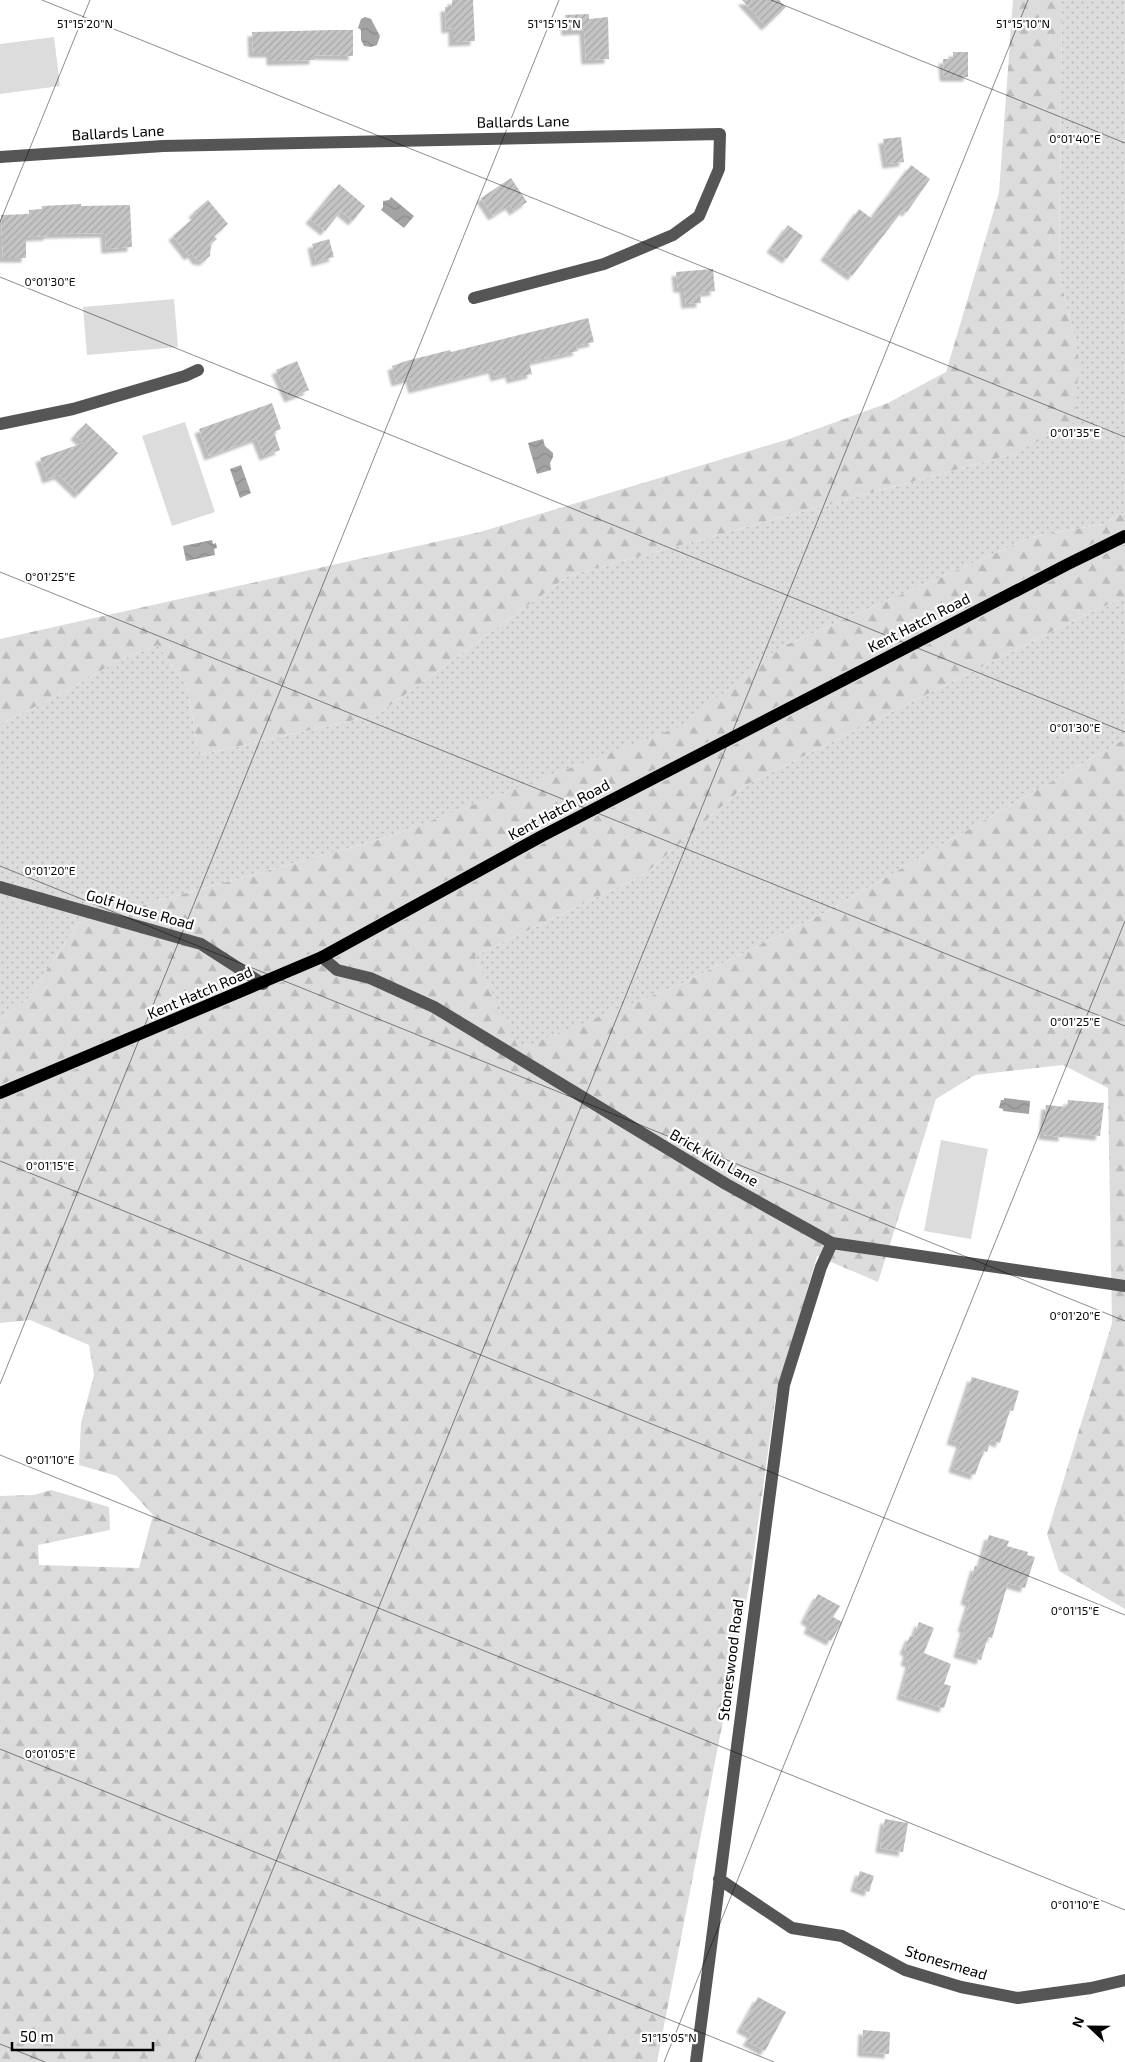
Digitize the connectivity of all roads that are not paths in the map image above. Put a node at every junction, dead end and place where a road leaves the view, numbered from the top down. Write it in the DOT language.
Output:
graph roads {
  1 [pos="0,157"];
  2 [pos="474,298"];
  3 [pos="198,370"];
  4 [pos="0,424"];
  5 [pos="1125,536"];
  6 [pos="0,887"];
  7 [pos="322,958"];
  8 [pos="263,984"];
  9 [pos="0,1093"];
  10 [pos="832,1243"];
  11 [pos="1125,1286"];
  12 [pos="719,1879"];
  13 [pos="1125,1980"];
  14 [pos="696,2062"];
  1 -- 2 [label="street, Ballards Lane"];
  3 -- 4 [label="street"];
  5 -- 7 [label="main road, Kent Hatch Road"];
  6 -- 8 [label="street, Golf House Road"];
  7 -- 8 [label="main road, Kent Hatch Road"];
  7 -- 10 [label="street, Brick Kiln Lane"];
  8 -- 9 [label="main road, Kent Hatch Road"];
  10 -- 11 [label="street, Brick Kiln Lane"];
  10 -- 12 [label="street, Stoneswood Road"];
  12 -- 13 [label="street, Stonesmead"];
  12 -- 14 [label="street, Stoneswood Road"];
}
